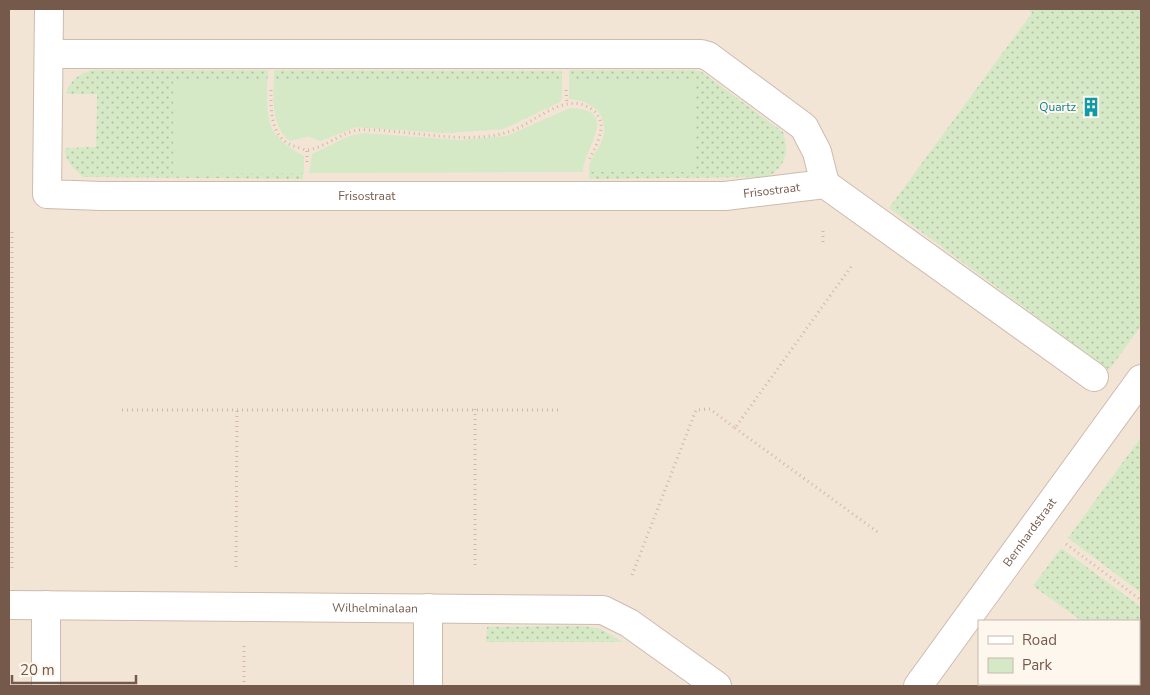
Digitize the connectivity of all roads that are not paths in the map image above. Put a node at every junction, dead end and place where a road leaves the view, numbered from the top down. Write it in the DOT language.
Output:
graph roads {
  1 [pos="49,9"];
  2 [pos="49,54"];
  3 [pos="825,184"];
  4 [pos="1094,377"];
  5 [pos="1141,379"];
  6 [pos="9,605"];
  7 [pos="46,605"];
  8 [pos="428,608"];
  9 [pos="46,686"];
  10 [pos="428,686"];
  11 [pos="718,686"];
  12 [pos="918,686"];
  1 -- 2 [label="street, Frisostraat"];
  2 -- 3 [label="street"];
  2 -- 3 [label="street, Frisostraat"];
  3 -- 4 [label="street"];
  5 -- 12 [label="street, Bernhardstraat"];
  6 -- 7 [label="street, Wilhelminalaan"];
  7 -- 8 [label="street, Wilhelminalaan"];
  7 -- 9 [label="street"];
  8 -- 10 [label="street"];
  8 -- 11 [label="street, Wilhelminalaan"];
}
